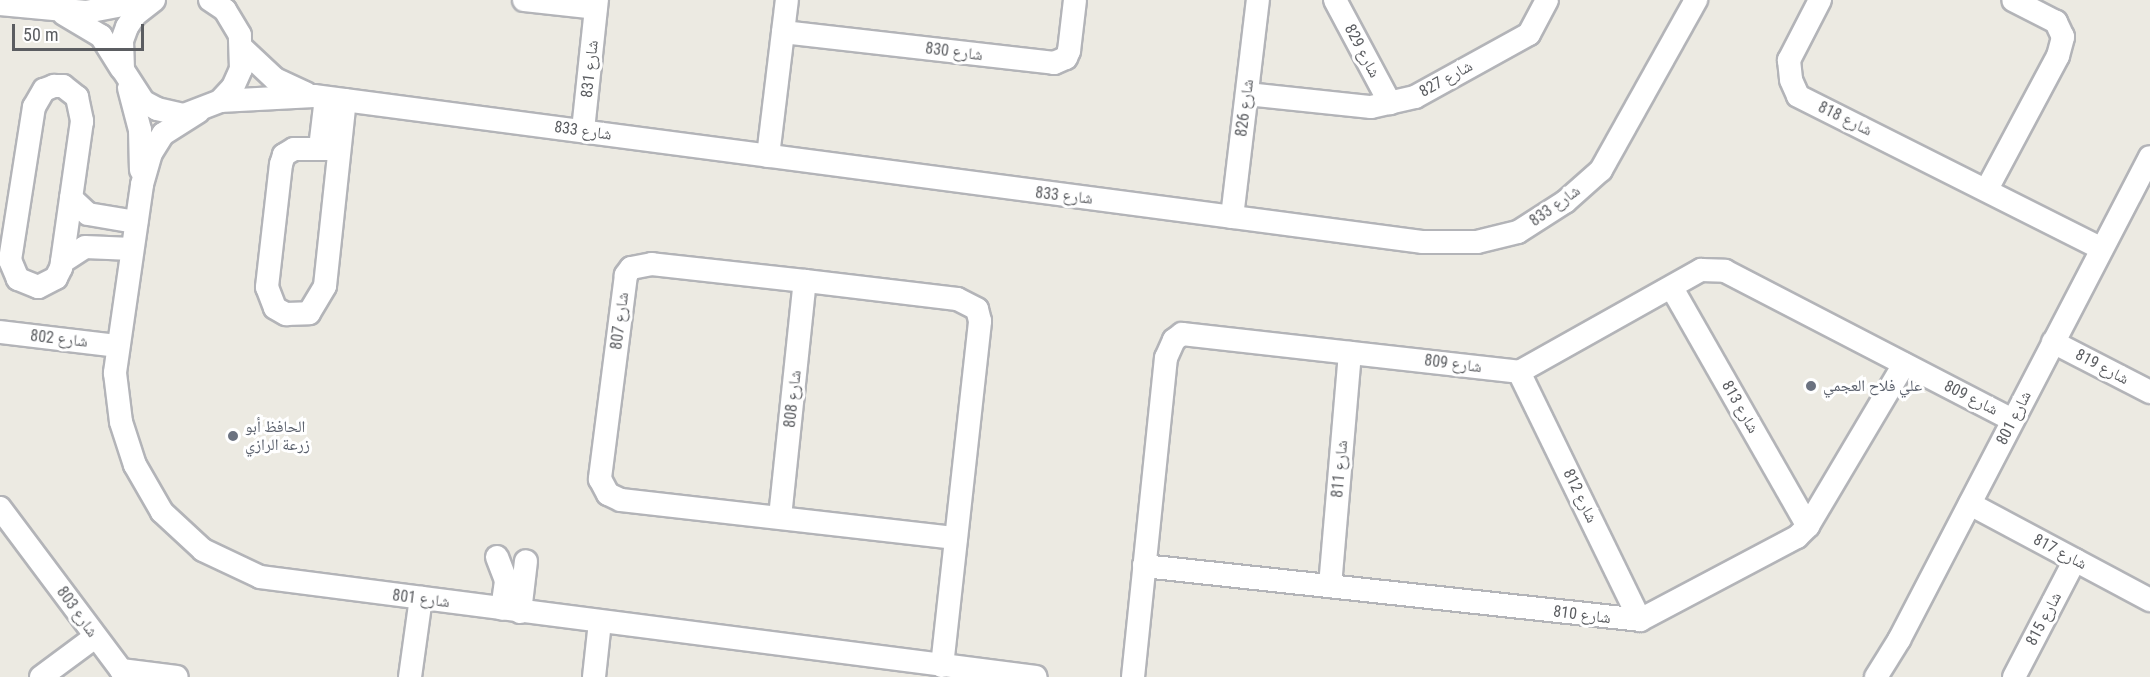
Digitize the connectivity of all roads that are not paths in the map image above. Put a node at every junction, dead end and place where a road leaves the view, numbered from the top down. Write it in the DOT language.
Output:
graph roads {
  1 [pos="152,0"];
  2 [pos="210,0"];
  3 [pos="524,0"];
  4 [pos="787,0"];
  5 [pos="1075,0"];
  6 [pos="1258,0"];
  7 [pos="1335,0"];
  8 [pos="1547,0"];
  9 [pos="1696,0"];
  10 [pos="1820,0"];
  11 [pos="2013,0"];
  12 [pos="0,4"];
  13 [pos="597,4"];
  14 [pos="57,11"];
  15 [pos="783,32"];
  16 [pos="243,49"];
  17 [pos="125,75"];
  18 [pos="1247,94"];
  19 [pos="328,98"];
  20 [pos="220,101"];
  21 [pos="1390,103"];
  22 [pos="198,112"];
  23 [pos="583,130"];
  24 [pos="330,148"];
  25 [pos="768,156"];
  26 [pos="2150,157"];
  27 [pos="142,184"];
  28 [pos="1987,189"];
  29 [pos="70,198"];
  30 [pos="1232,217"];
  31 [pos="136,222"];
  32 [pos="132,249"];
  33 [pos="2102,249"];
  34 [pos="62,262"];
  35 [pos="805,281"];
  36 [pos="1672,288"];
  37 [pos="0,333"];
  38 [pos="2053,342"];
  39 [pos="118,346"];
  40 [pos="1350,353"];
  41 [pos="1904,364"];
  42 [pos="1519,372"];
  43 [pos="2150,392"];
  44 [pos="2013,420"];
  45 [pos="1970,504"];
  46 [pos="0,508"];
  47 [pos="780,517"];
  48 [pos="1808,526"];
  49 [pos="956,538"];
  50 [pos="497,558"];
  51 [pos="2075,560"];
  52 [pos="526,561"];
  53 [pos="1144,566"];
  54 [pos="1330,586"];
  55 [pos="420,598"];
  56 [pos="2150,600"];
  57 [pos="511,610"];
  58 [pos="1640,620"];
  59 [pos="600,622"];
  60 [pos="95,637"];
  61 [pos="942,666"];
  62 [pos="120,673"];
  63 [pos="41,677"];
  64 [pos="177,677"];
  65 [pos="410,677"];
  66 [pos="594,677"];
  67 [pos="1036,677"];
  68 [pos="1133,677"];
  69 [pos="1876,677"];
  70 [pos="2014,677"];
  1 -- 14 [label="street"];
  1 -- 17 [label="street"];
  2 -- 16 [label="street"];
  3 -- 13 [label="street, شارع 831"];
  4 -- 15 [label="street"];
  5 -- 15 [label="street, شارع 830"];
  6 -- 18 [label="street, شارع 826"];
  7 -- 21 [label="street, شارع 829"];
  8 -- 21 [label="street, شارع 827"];
  9 -- 30 [label="street, شارع 833"];
  10 -- 28 [label="street, شارع 818"];
  11 -- 28 [label="street"];
  12 -- 14 [label="street"];
  13 -- 23 [label="street, شارع 831"];
  14 -- 17 [label="street"];
  15 -- 25 [label="street"];
  16 -- 19 [label="street, شارع 833"];
  16 -- 20 [label="street"];
  17 -- 22 [label="street"];
  17 -- 27 [label="street, شارع 801"];
  18 -- 21 [label="street, شارع 827"];
  18 -- 30 [label="street, شارع 826"];
  19 -- 20 [label="street, شارع 833"];
  19 -- 23 [label="street, شارع 833"];
  19 -- 24 [label="street"];
  20 -- 22 [label="street, شارع 801"];
  22 -- 27 [label="street, شارع 801"];
  23 -- 25 [label="street, شارع 833"];
  24 -- 24 [label="street"];
  25 -- 30 [label="street, شارع 833"];
  26 -- 33 [label="street, شارع 801"];
  27 -- 31 [label="street, شارع 801"];
  28 -- 33 [label="street, شارع 818"];
  29 -- 31 [label="street"];
  29 -- 34 [label="street"];
  29 -- 34 [label="street"];
  31 -- 32 [label="street, شارع 801"];
  32 -- 34 [label="street"];
  32 -- 39 [label="street, شارع 801"];
  33 -- 38 [label="street, شارع 801"];
  35 -- 47 [label="street, شارع 808"];
  35 -- 47 [label="street, شارع 807"];
  35 -- 49 [label="street, شارع 807"];
  36 -- 41 [label="street, شارع 809"];
  36 -- 42 [label="street, شارع 809"];
  36 -- 48 [label="street, شارع 813"];
  37 -- 39 [label="street, شارع 802"];
  38 -- 43 [label="street, شارع 819"];
  38 -- 44 [label="street, شارع 801"];
  39 -- 55 [label="street, شارع 801"];
  40 -- 42 [label="street, شارع 809"];
  40 -- 53 [label="street, شارع 809"];
  40 -- 54 [label="street, شارع 811"];
  41 -- 44 [label="street, شارع 809"];
  41 -- 48 [label="street"];
  42 -- 58 [label="street, شارع 812"];
  44 -- 45 [label="street, شارع 801"];
  45 -- 51 [label="street, شارع 817"];
  45 -- 69 [label="street, شارع 801"];
  46 -- 60 [label="street, شارع 803"];
  47 -- 49 [label="street, شارع 807"];
  48 -- 58 [label="street"];
  49 -- 61 [label="street, شارع 807"];
  50 -- 57 [label="street"];
  51 -- 56 [label="street, شارع 817"];
  51 -- 70 [label="street, شارع 815"];
  52 -- 57 [label="street"];
  53 -- 54 [label="street, شارع 810"];
  53 -- 68 [label="street, شارع 809"];
  54 -- 58 [label="street, شارع 810"];
  55 -- 57 [label="street, شارع 801"];
  55 -- 65 [label="street"];
  57 -- 59 [label="street, شارع 801"];
  59 -- 61 [label="street, شارع 801"];
  59 -- 66 [label="street"];
  60 -- 62 [label="street, شارع 803"];
  60 -- 63 [label="street"];
  61 -- 67 [label="street, شارع 801"];
  62 -- 64 [label="street, شارع 803"];
}
